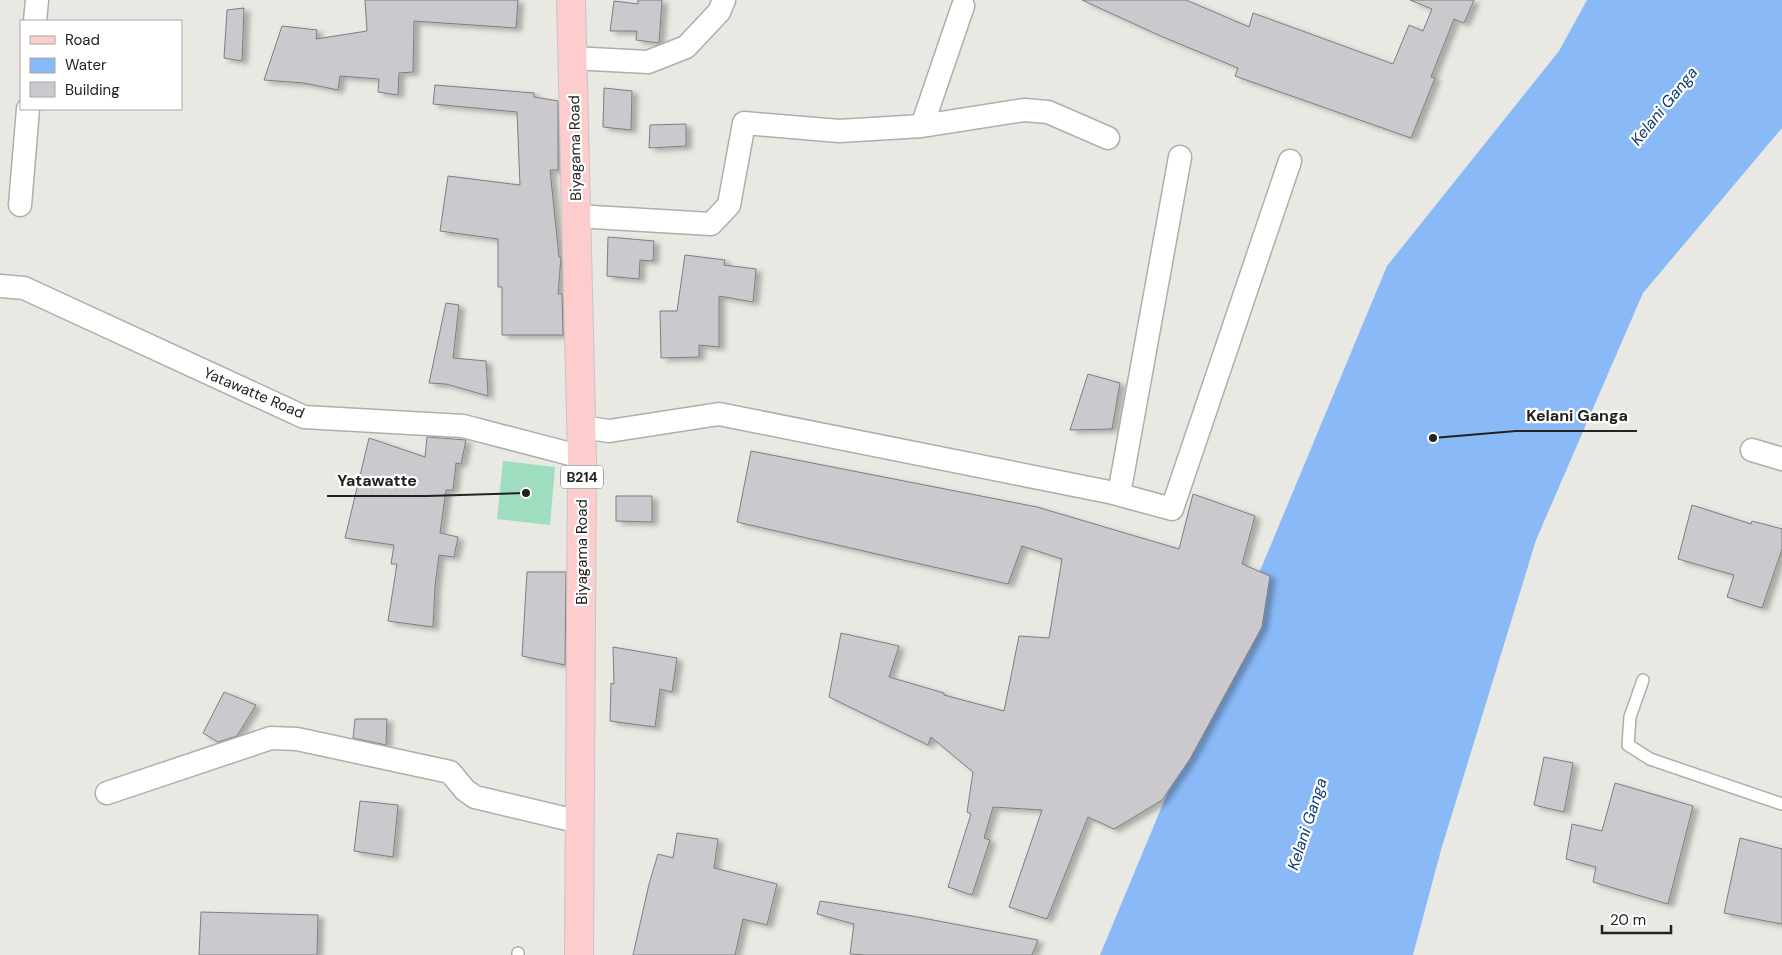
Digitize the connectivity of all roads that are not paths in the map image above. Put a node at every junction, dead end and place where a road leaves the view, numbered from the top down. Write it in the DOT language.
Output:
graph roads {
  1 [pos="37,0"];
  2 [pos="571,0"];
  3 [pos="724,0"];
  4 [pos="963,6"];
  5 [pos="36,20"];
  6 [pos="572,58"];
  7 [pos="28,110"];
  8 [pos="922,126"];
  9 [pos="1108,138"];
  10 [pos="1180,157"];
  11 [pos="1290,161"];
  12 [pos="20,205"];
  13 [pos="576,216"];
  14 [pos="0,286"];
  15 [pos="582,427"];
  16 [pos="1752,450"];
  17 [pos="582,457"];
  18 [pos="1782,459"];
  19 [pos="1113,493"];
  20 [pos="1643,680"];
  21 [pos="107,793"];
  22 [pos="1782,804"];
  23 [pos="580,822"];
  24 [pos="579,955"];
  1 -- 5 [label="street"];
  2 -- 6 [label="main road, Biyagama Road / B214"];
  3 -- 6 [label="street"];
  4 -- 8 [label="street"];
  6 -- 13 [label="main road, Biyagama Road / B214"];
  7 -- 12 [label="street"];
  8 -- 9 [label="street"];
  8 -- 13 [label="street"];
  10 -- 19 [label="street"];
  11 -- 19 [label="street"];
  13 -- 15 [label="main road, Biyagama Road / B214"];
  14 -- 17 [label="street, Yatawatte Road"];
  15 -- 17 [label="main road, Biyagama Road / B214"];
  15 -- 19 [label="street"];
  16 -- 18 [label="street"];
  17 -- 23 [label="main road, Biyagama Road / B214"];
  20 -- 22 [label="lane"];
  21 -- 23 [label="street"];
  23 -- 24 [label="main road, Biyagama Road / B214"];
}
